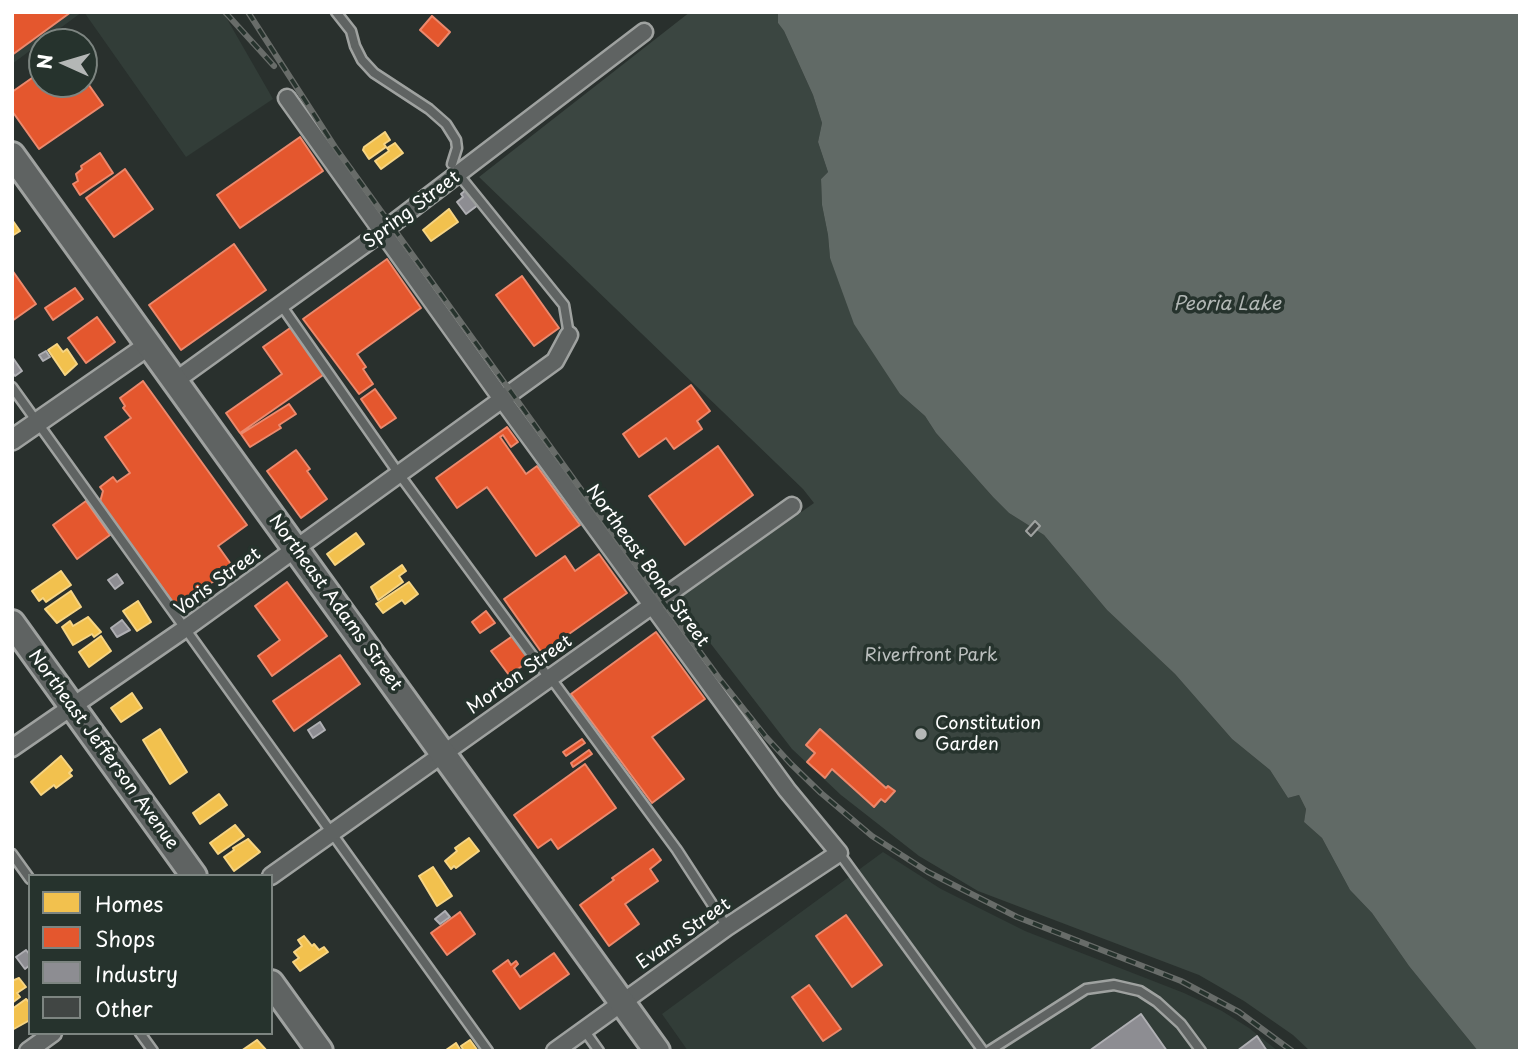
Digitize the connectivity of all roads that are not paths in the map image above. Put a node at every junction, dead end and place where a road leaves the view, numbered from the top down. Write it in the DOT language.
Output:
graph roads {
  1 [pos="336,12"];
  2 [pos="644,32"];
  3 [pos="287,98"];
  4 [pos="12,155"];
  5 [pos="455,169"];
  6 [pos="383,231"];
  7 [pos="281,305"];
  8 [pos="569,335"];
  9 [pos="149,345"];
  10 [pos="175,381"];
  11 [pos="12,387"];
  12 [pos="502,399"];
  13 [pos="37,422"];
  14 [pos="12,440"];
  15 [pos="399,474"];
  16 [pos="792,506"];
  17 [pos="296,550"];
  18 [pos="652,605"];
  19 [pos="12,624"];
  20 [pos="186,628"];
  21 [pos="549,678"];
  22 [pos="72,706"];
  23 [pos="12,748"];
  24 [pos="443,753"];
  25 [pos="332,833"];
  26 [pos="839,853"];
  27 [pos="12,854"];
  28 [pos="193,874"];
  29 [pos="273,875"];
  30 [pos="28,876"];
  31 [pos="727,927"];
  32 [pos="273,986"];
  33 [pos="622,1002"];
  34 [pos="584,1030"];
  35 [pos="49,1035"];
  36 [pos="141,1035"];
  37 [pos="28,1051"];
  38 [pos="153,1051"];
  39 [pos="320,1051"];
  40 [pos="488,1051"];
  41 [pos="555,1051"];
  42 [pos="599,1051"];
  43 [pos="657,1051"];
  44 [pos="983,1051"];
  45 [pos="989,1051"];
  46 [pos="1201,1051"];
  1 -- 5 [label="lane"];
  2 -- 5 [label="street, Spring Street"];
  3 -- 6 [label="street, Northeast Bond Street"];
  4 -- 9 [label="main road, Northeast Adams Street"];
  5 -- 6 [label="street, Spring Street"];
  5 -- 8 [label="lane"];
  6 -- 7 [label="street, Spring Street"];
  6 -- 12 [label="street, Northeast Bond Street"];
  7 -- 10 [label="street, Spring Street"];
  7 -- 15 [label="lane"];
  8 -- 12 [label="street, Voris Street"];
  9 -- 10 [label="main road, Northeast Adams Street"];
  9 -- 13 [label="street"];
  10 -- 17 [label="main road, Northeast Adams Street"];
  11 -- 13 [label="lane"];
  12 -- 15 [label="street, Voris Street"];
  12 -- 18 [label="street, Northeast Bond Street"];
  13 -- 14 [label="street"];
  13 -- 20 [label="lane"];
  15 -- 17 [label="street, Voris Street"];
  15 -- 21 [label="lane"];
  16 -- 18 [label="street, Morton Street"];
  17 -- 20 [label="street, Voris Street"];
  17 -- 24 [label="main road, Northeast Adams Street"];
  18 -- 21 [label="street, Morton Street"];
  18 -- 26 [label="street, Northeast Bond Street"];
  19 -- 22 [label="main road, Northeast Jefferson Avenue"];
  20 -- 22 [label="street, Voris Street"];
  20 -- 25 [label="lane"];
  21 -- 24 [label="street, Morton Street"];
  21 -- 31 [label="lane"];
  22 -- 23 [label="street, Voris Street"];
  22 -- 28 [label="main road, Northeast Jefferson Avenue"];
  24 -- 25 [label="street, Morton Street"];
  24 -- 33 [label="main road, Northeast Adams Street"];
  25 -- 29 [label="street, Morton Street"];
  25 -- 40 [label="lane"];
  26 -- 31 [label="street, Evans Street"];
  26 -- 44 [label="lane, Northeast Bond Street"];
  27 -- 30 [label="lane"];
  31 -- 33 [label="street, Evans Street"];
  32 -- 39 [label="main road"];
  33 -- 34 [label="street, Evans Street"];
  33 -- 43 [label="main road, Northeast Adams Street"];
  34 -- 41 [label="street, Evans Street"];
  34 -- 42 [label="lane"];
  35 -- 37 [label="street"];
  36 -- 38 [label="lane"];
  45 -- 46 [label="lane"];
}
